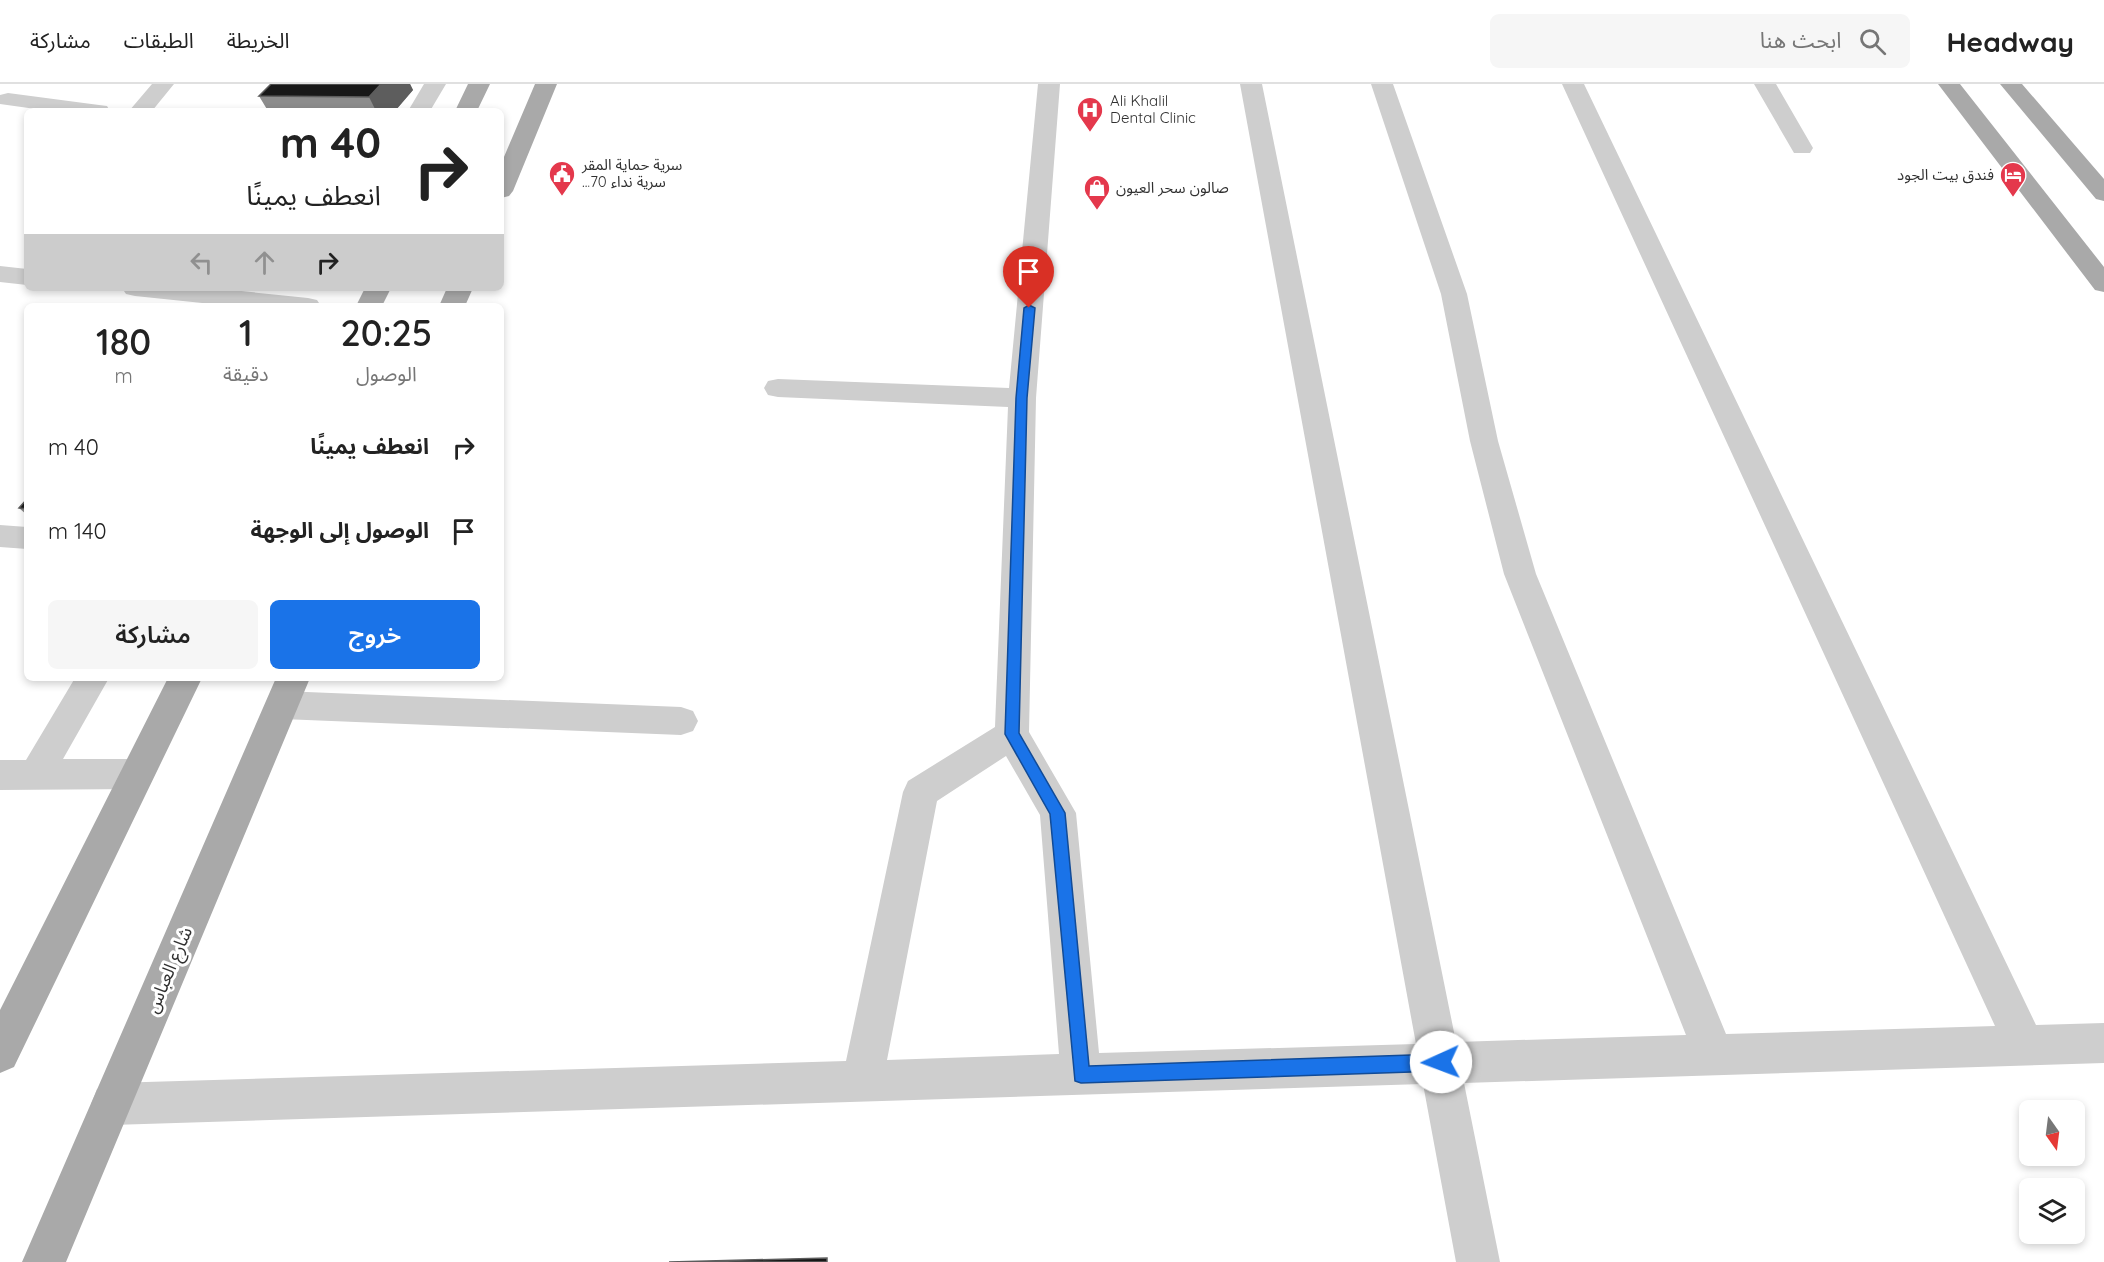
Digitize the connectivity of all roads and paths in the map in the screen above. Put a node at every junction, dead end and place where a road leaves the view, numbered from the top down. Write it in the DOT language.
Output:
graph roads {
  1 [pos="30,84"];
  2 [pos="163,84"];
  3 [pos="435,84"];
  4 [pos="479,84"];
  5 [pos="546,84"];
  6 [pos="1049,84"];
  7 [pos="1251,84"];
  8 [pos="1382,84"];
  9 [pos="1573,84"];
  10 [pos="1765,84"];
  11 [pos="1949,84"];
  12 [pos="2011,84"];
  13 [pos="4,102"];
  14 [pos="67,108"];
  15 [pos="143,108"];
  16 [pos="421,108"];
  17 [pos="467,108"];
  18 [pos="1802,148"];
  19 [pos="504,184"];
  20 [pos="2101,187"];
  21 [pos="0,274"];
  22 [pos="24,277"];
  23 [pos="2104,285"];
  24 [pos="164,291"];
  25 [pos="279,303"];
  26 [pos="778,388"];
  27 [pos="1022,398"];
  28 [pos="0,536"];
  29 [pos="24,538"];
  30 [pos="90,681"];
  31 [pos="184,681"];
  32 [pos="287,692"];
  33 [pos="681,721"];
  34 [pos="1012,734"];
  35 [pos="137,774"];
  36 [pos="0,775"];
  37 [pos="35,776"];
  38 [pos="2104,1043"];
  39 [pos="2025,1045"];
  40 [pos="0,1053"];
  41 [pos="1714,1054"];
  42 [pos="1441,1062"];
  43 [pos="1081,1075"];
  44 [pos="862,1081"];
  45 [pos="112,1104"];
  46 [pos="44,1262"];
  47 [pos="1478,1262"];
  1 -- 13 [label="street"];
  2 -- 15 [label="street"];
  3 -- 16 [label="street"];
  4 -- 17 [label="main road"];
  5 -- 19 [label="main road"];
  6 -- 27 [label="street"];
  7 -- 42 [label="street"];
  8 -- 41 [label="street"];
  9 -- 39 [label="street"];
  10 -- 18 [label="street"];
  11 -- 23 [label="main road"];
  12 -- 20 [label="main road"];
  13 -- 14 [label="street"];
  21 -- 22 [label="street"];
  24 -- 25 [label="street"];
  26 -- 27 [label="street"];
  27 -- 34 [label="street"];
  28 -- 29 [label="street"];
  30 -- 37 [label="street"];
  31 -- 35 [label="main road"];
  32 -- 33 [label="street"];
  32 -- 45 [label="main road, شارع العباس"];
  34 -- 43 [label="street"];
  34 -- 44 [label="street"];
  35 -- 37 [label="street"];
  35 -- 40 [label="main road"];
  36 -- 37 [label="street"];
  38 -- 39 [label="street"];
  39 -- 41 [label="street"];
  41 -- 42 [label="street"];
  42 -- 43 [label="street"];
  42 -- 47 [label="street"];
  43 -- 44 [label="street"];
  44 -- 45 [label="street"];
  45 -- 46 [label="main road, شارع العباس"];
}
